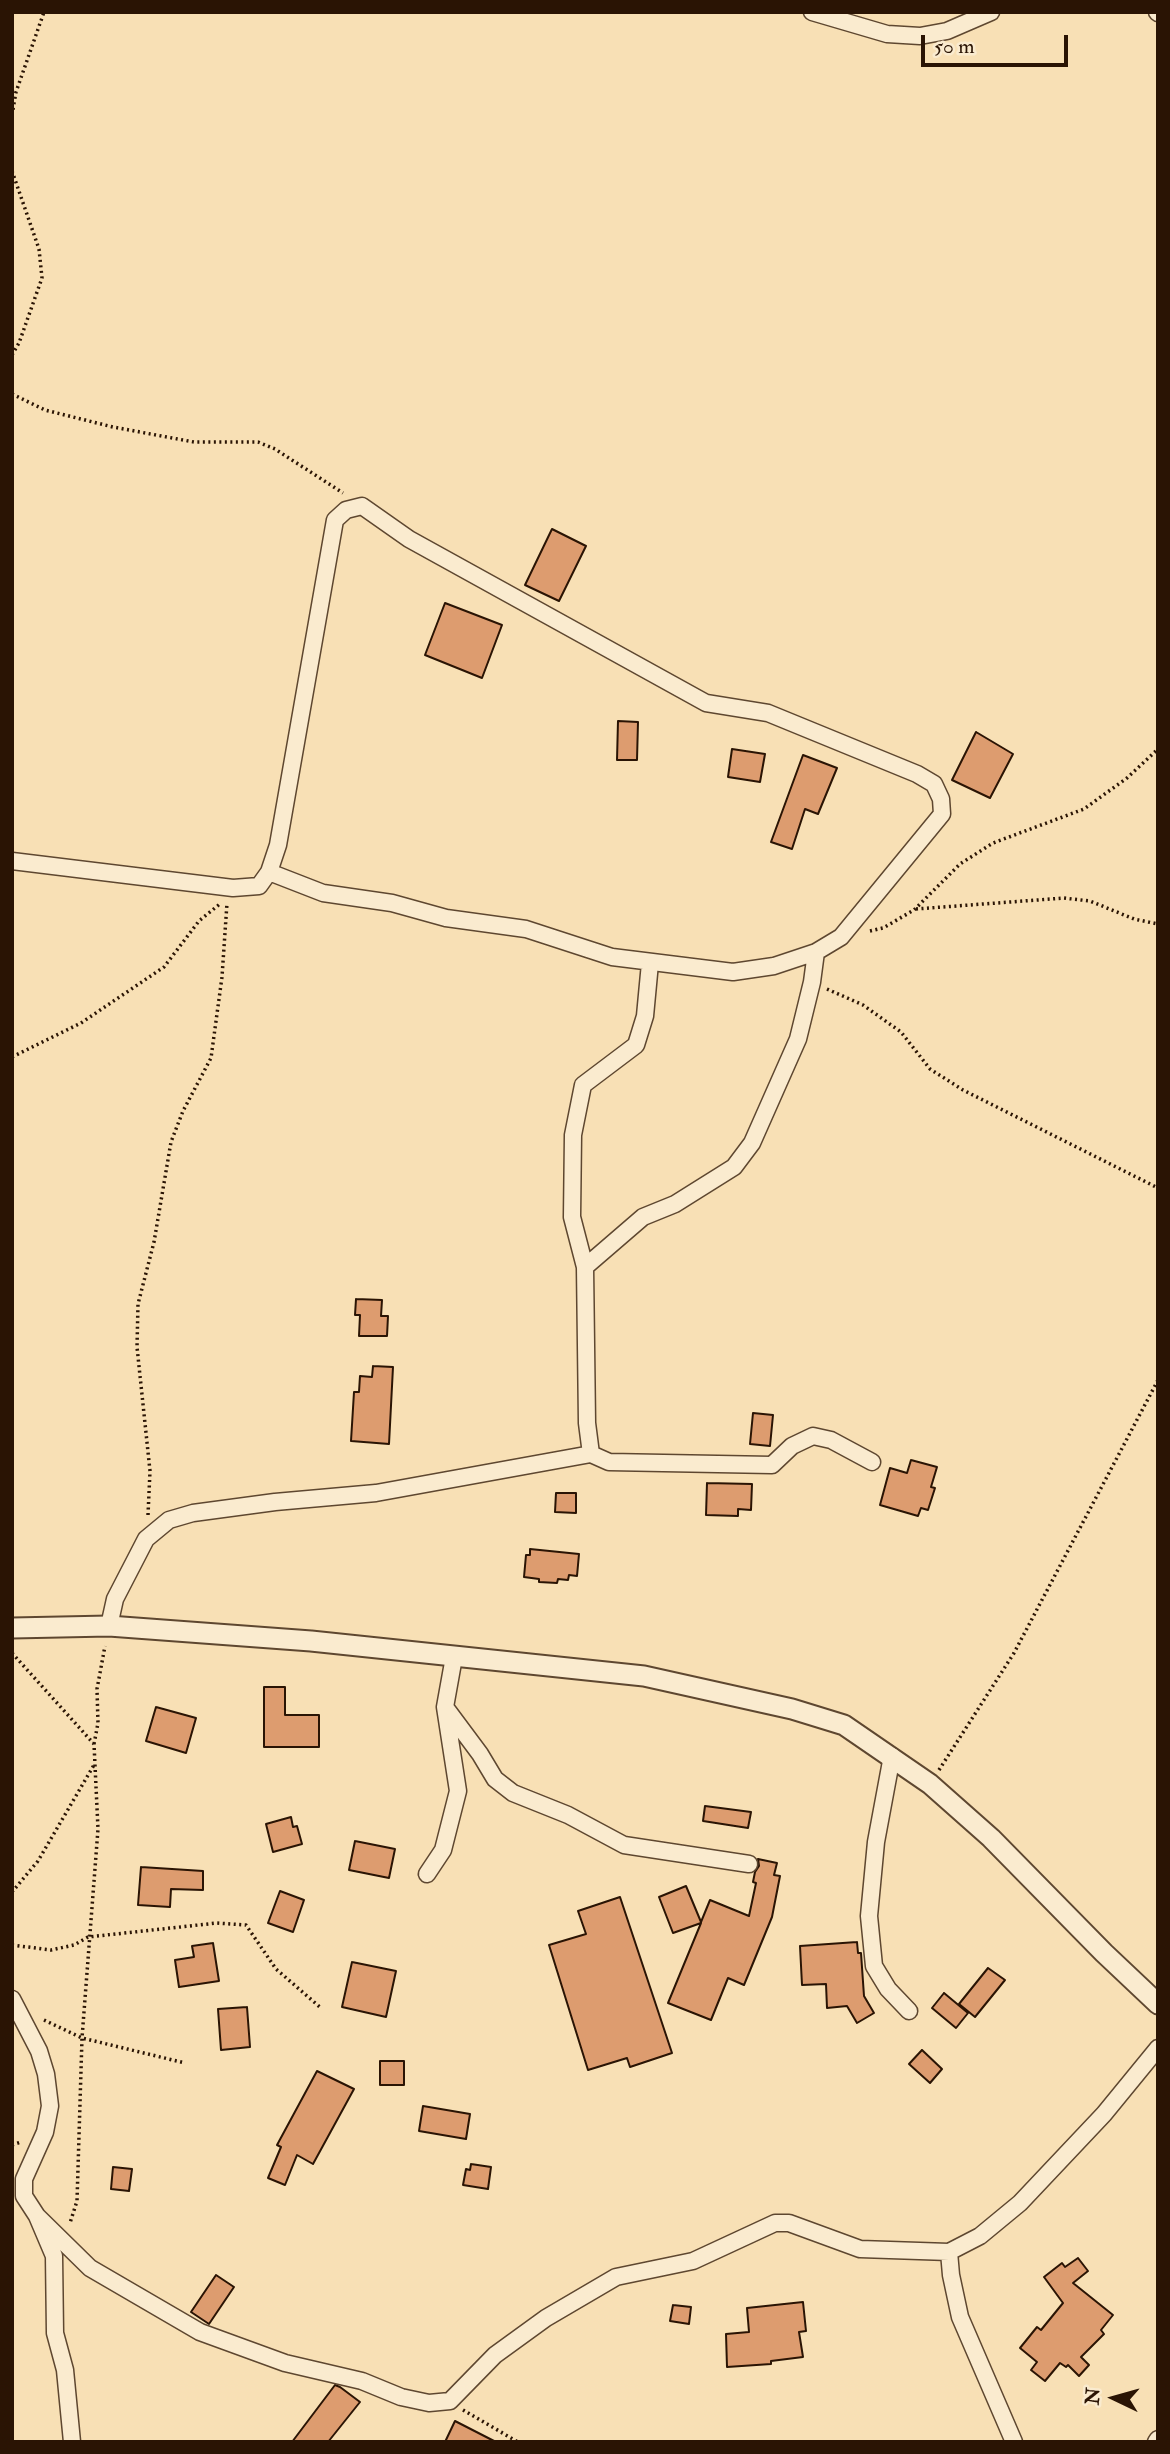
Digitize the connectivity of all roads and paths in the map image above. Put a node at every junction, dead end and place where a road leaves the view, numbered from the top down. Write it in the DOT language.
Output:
graph roads {
  1 [pos="44,12"];
  2 [pos="812,12"];
  3 [pos="991,12"];
  4 [pos="12,115"];
  5 [pos="12,171"];
  6 [pos="12,355"];
  7 [pos="12,394"];
  8 [pos="362,506"];
  9 [pos="1158,749"];
  10 [pos="12,861"];
  11 [pos="270,872"];
  12 [pos="914,909"];
  13 [pos="1158,924"];
  14 [pos="841,937"];
  15 [pos="816,952"];
  16 [pos="650,963"];
  17 [pos="812,982"];
  18 [pos="12,1057"];
  19 [pos="1158,1188"];
  20 [pos="585,1267"];
  21 [pos="1158,1380"];
  22 [pos="591,1454"];
  23 [pos="872,1462"];
  24 [pos="146,1539"];
  25 [pos="109,1626"];
  26 [pos="12,1628"];
  27 [pos="12,1653"];
  28 [pos="454,1657"];
  29 [pos="445,1707"];
  30 [pos="94,1744"];
  31 [pos="892,1756"];
  32 [pos="95,1764"];
  33 [pos="930,1784"];
  34 [pos="749,1864"];
  35 [pos="427,1874"];
  36 [pos="12,1892"];
  37 [pos="88,1937"];
  38 [pos="12,1945"];
  39 [pos="12,1999"];
  40 [pos="1158,2004"];
  41 [pos="321,2008"];
  42 [pos="909,2011"];
  43 [pos="38,2015"];
  44 [pos="82,2038"];
  45 [pos="1158,2048"];
  46 [pos="185,2063"];
  47 [pos="37,2217"];
  48 [pos="64,2242"];
  49 [pos="949,2252"];
  50 [pos="450,2401"];
  51 [pos="72,2442"];
  52 [pos="518,2442"];
  53 [pos="1013,2442"];
  1 -- 4 [label="path"];
  2 -- 3 [label="street"];
  5 -- 6 [label="path"];
  7 -- 8 [label="path"];
  8 -- 11 [label="street"];
  8 -- 14 [label="street"];
  9 -- 12 [label="path"];
  10 -- 11 [label="street"];
  11 -- 16 [label="street"];
  12 -- 13 [label="path"];
  12 -- 14 [label="path"];
  14 -- 15 [label="street"];
  15 -- 16 [label="street"];
  15 -- 17 [label="street"];
  16 -- 20 [label="street"];
  17 -- 19 [label="path"];
  17 -- 20 [label="street"];
  18 -- 24 [label="path"];
  20 -- 22 [label="street"];
  21 -- 33 [label="path"];
  22 -- 23 [label="street"];
  22 -- 24 [label="street"];
  24 -- 25 [label="street"];
  25 -- 26 [label="street"];
  25 -- 28 [label="street"];
  25 -- 30 [label="path"];
  27 -- 30 [label="path"];
  28 -- 29 [label="street"];
  28 -- 31 [label="street"];
  29 -- 34 [label="street"];
  29 -- 35 [label="street"];
  30 -- 32 [label="path"];
  31 -- 33 [label="street"];
  31 -- 42 [label="street"];
  32 -- 36 [label="path"];
  32 -- 37 [label="path"];
  33 -- 40 [label="street"];
  37 -- 38 [label="path"];
  37 -- 41 [label="path"];
  37 -- 44 [label="path"];
  39 -- 47 [label="street"];
  43 -- 44 [label="path"];
  44 -- 46 [label="path"];
  44 -- 48 [label="path"];
  45 -- 49 [label="street"];
  47 -- 48 [label="street"];
  47 -- 51 [label="street"];
  48 -- 50 [label="street"];
  49 -- 50 [label="street"];
  49 -- 53 [label="street"];
  50 -- 52 [label="path"];
}
